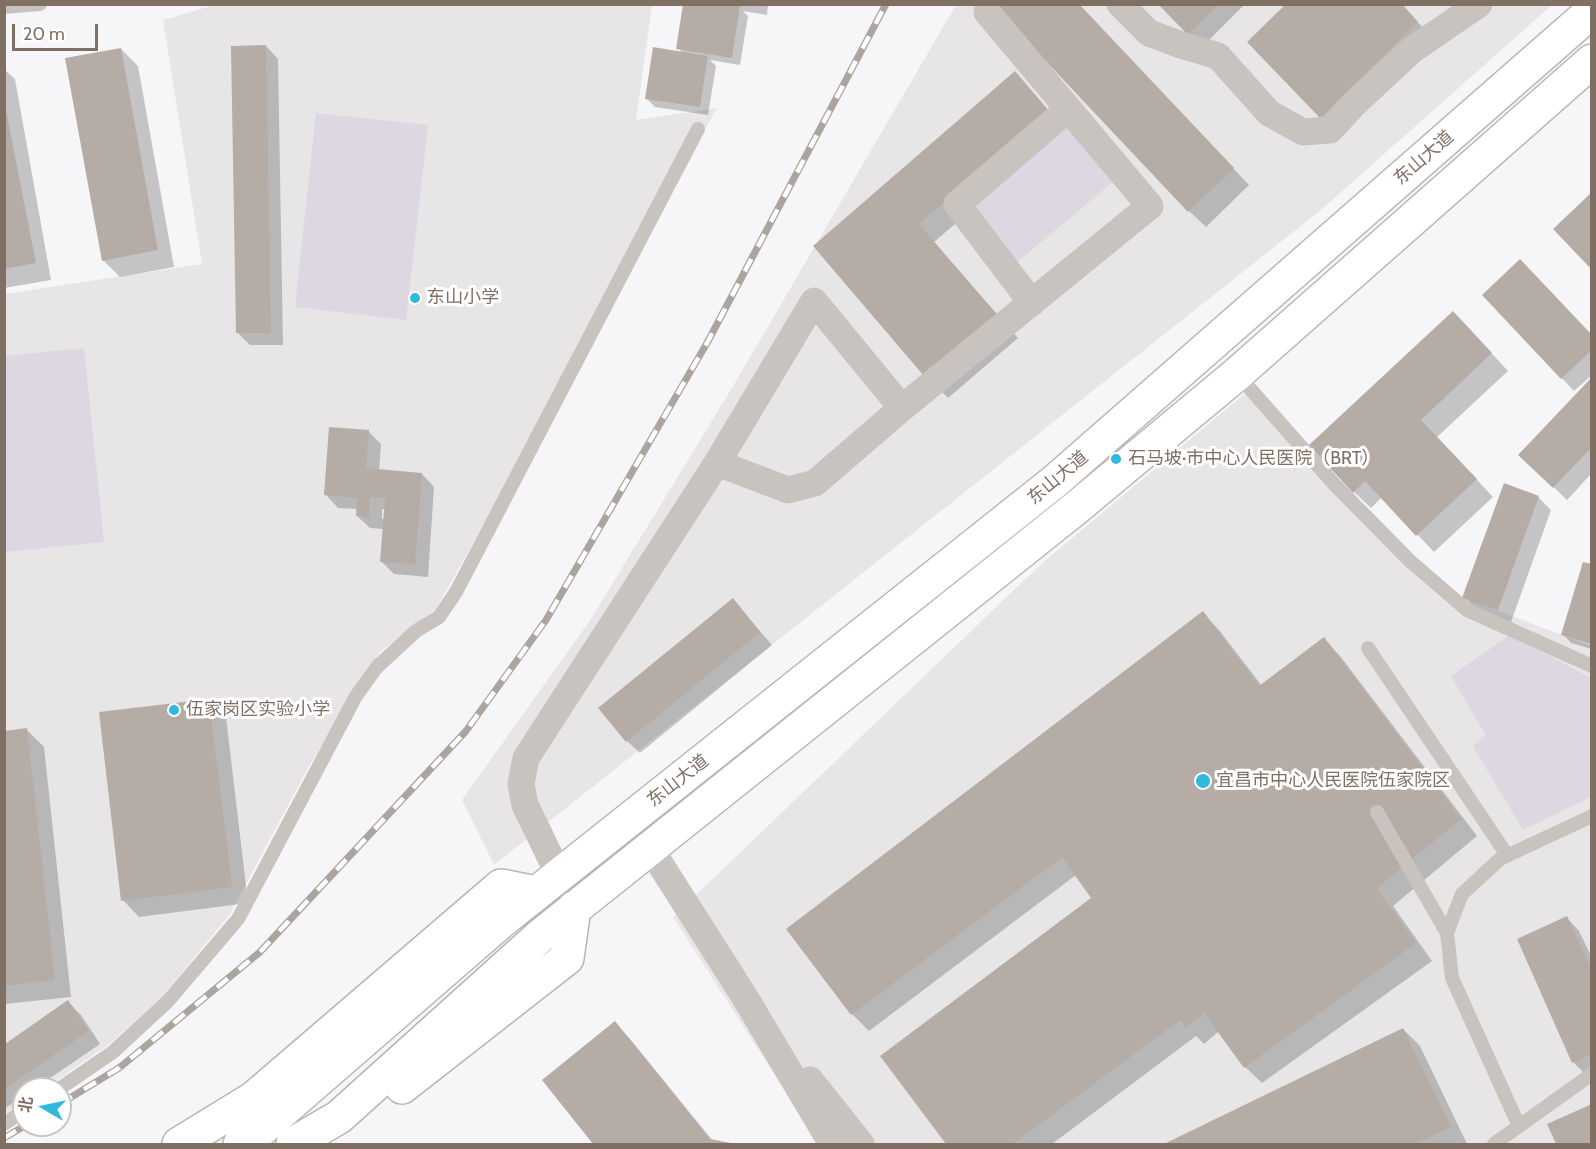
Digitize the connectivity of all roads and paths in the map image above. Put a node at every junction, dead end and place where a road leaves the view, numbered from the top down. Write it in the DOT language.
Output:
graph roads {
  1 [pos="40,4"];
  2 [pos="1120,4"];
  3 [pos="1479,4"];
  4 [pos="4,7"];
  5 [pos="1592,11"];
  6 [pos="987,12"];
  7 [pos="1592,61"];
  8 [pos="1068,109"];
  9 [pos="698,129"];
  10 [pos="1032,303"];
  11 [pos="1237,374"];
  12 [pos="902,408"];
  13 [pos="717,463"];
  14 [pos="1368,648"];
  15 [pos="1592,666"];
  16 [pos="1377,812"];
  17 [pos="1592,816"];
  18 [pos="650,848"];
  19 [pos="1508,855"];
  20 [pos="548,884"];
  21 [pos="574,908"];
  22 [pos="1447,933"];
  23 [pos="746,999"];
  24 [pos="1592,1074"];
  25 [pos="72,1080"];
  26 [pos="1519,1126"];
  27 [pos="179,1144"];
  28 [pos="240,1144"];
  29 [pos="293,1144"];
  30 [pos="327,1144"];
  31 [pos="832,1144"];
  32 [pos="861,1144"];
  33 [pos="1494,1144"];
  1 -- 4 [label="lane"];
  2 -- 3 [label="street"];
  5 -- 20 [label="main road, 东山大道"];
  6 -- 8 [label="street"];
  7 -- 11 [label="main road, 东山大道"];
  8 -- 10 [label="street"];
  8 -- 10 [label="street"];
  9 -- 25 [label="lane"];
  10 -- 12 [label="street"];
  11 -- 15 [label="lane"];
  11 -- 18 [label="main road, 东山大道"];
  12 -- 13 [label="street"];
  12 -- 13 [label="street"];
  13 -- 20 [label="street"];
  14 -- 19 [label="lane"];
  16 -- 22 [label="lane"];
  17 -- 19 [label="lane"];
  18 -- 21 [label="main road, 东山大道"];
  18 -- 23 [label="street"];
  19 -- 22 [label="lane"];
  20 -- 27 [label="main road"];
  20 -- 28 [label="main road, 东山大道"];
  21 -- 29 [label="main road, 东山大道"];
  21 -- 30 [label="main road"];
  22 -- 26 [label="lane"];
  23 -- 31 [label="street"];
  23 -- 32 [label="street"];
  24 -- 26 [label="lane"];
  26 -- 33 [label="lane"];
}
